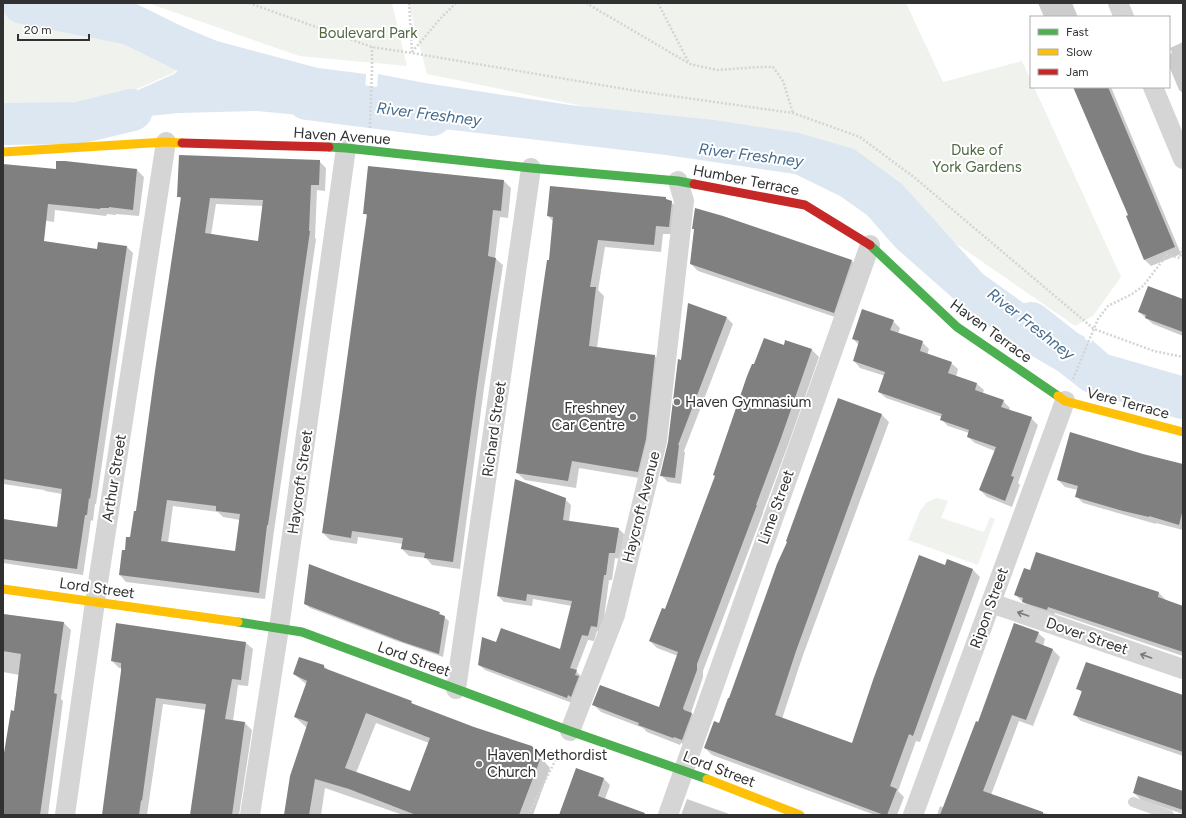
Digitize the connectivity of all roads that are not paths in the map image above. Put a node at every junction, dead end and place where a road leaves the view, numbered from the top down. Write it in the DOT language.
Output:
graph roads {
  1 [pos="1118,3"];
  2 [pos="1124,16"];
  3 [pos="1153,88"];
  4 [pos="166,142"];
  5 [pos="346,148"];
  6 [pos="3,152"];
  7 [pos="1183,159"];
  8 [pos="531,168"];
  9 [pos="678,182"];
  10 [pos="870,245"];
  11 [pos="1068,393"];
  12 [pos="1183,432"];
  13 [pos="3,589"];
  14 [pos="95,602"];
  15 [pos="991,603"];
  16 [pos="279,628"];
  17 [pos="1183,669"];
  18 [pos="456,689"];
  19 [pos="570,731"];
  20 [pos="683,770"];
  21 [pos="1133,802"];
  22 [pos="64,815"];
  23 [pos="250,815"];
  24 [pos="668,815"];
  25 [pos="800,815"];
  26 [pos="913,815"];
  27 [pos="1169,815"];
  1 -- 2 [label="street"];
  3 -- 7 [label="street"];
  4 -- 5 [label="street, Haven Avenue"];
  4 -- 6 [label="street, Haven Avenue"];
  4 -- 14 [label="street, Arthur Street"];
  5 -- 8 [label="street, Haven Avenue"];
  5 -- 16 [label="street, Haycroft Street"];
  8 -- 9 [label="street, Haven Avenue"];
  8 -- 18 [label="street, Richard Street"];
  9 -- 10 [label="street, Humber Terrace"];
  9 -- 19 [label="street, Haycroft Avenue"];
  10 -- 11 [label="street, Haven Terrace"];
  10 -- 20 [label="street, Lime Street"];
  11 -- 12 [label="street, Vere Terrace"];
  11 -- 15 [label="street, Ripon Street"];
  13 -- 14 [label="street, Lord Street"];
  14 -- 16 [label="street, Lord Street"];
  14 -- 22 [label="street, Arthur Street"];
  17 -- 15 [label="street, Dover Street, one-way"];
  15 -- 26 [label="street, Ripon Street"];
  16 -- 18 [label="street, Lord Street"];
  16 -- 23 [label="street, Haycroft Street"];
  18 -- 19 [label="street, Lord Street"];
  19 -- 20 [label="street, Lord Street"];
  20 -- 24 [label="street, Lime Street"];
  20 -- 25 [label="street, Lord Street"];
  21 -- 27 [label="lane"];
}
